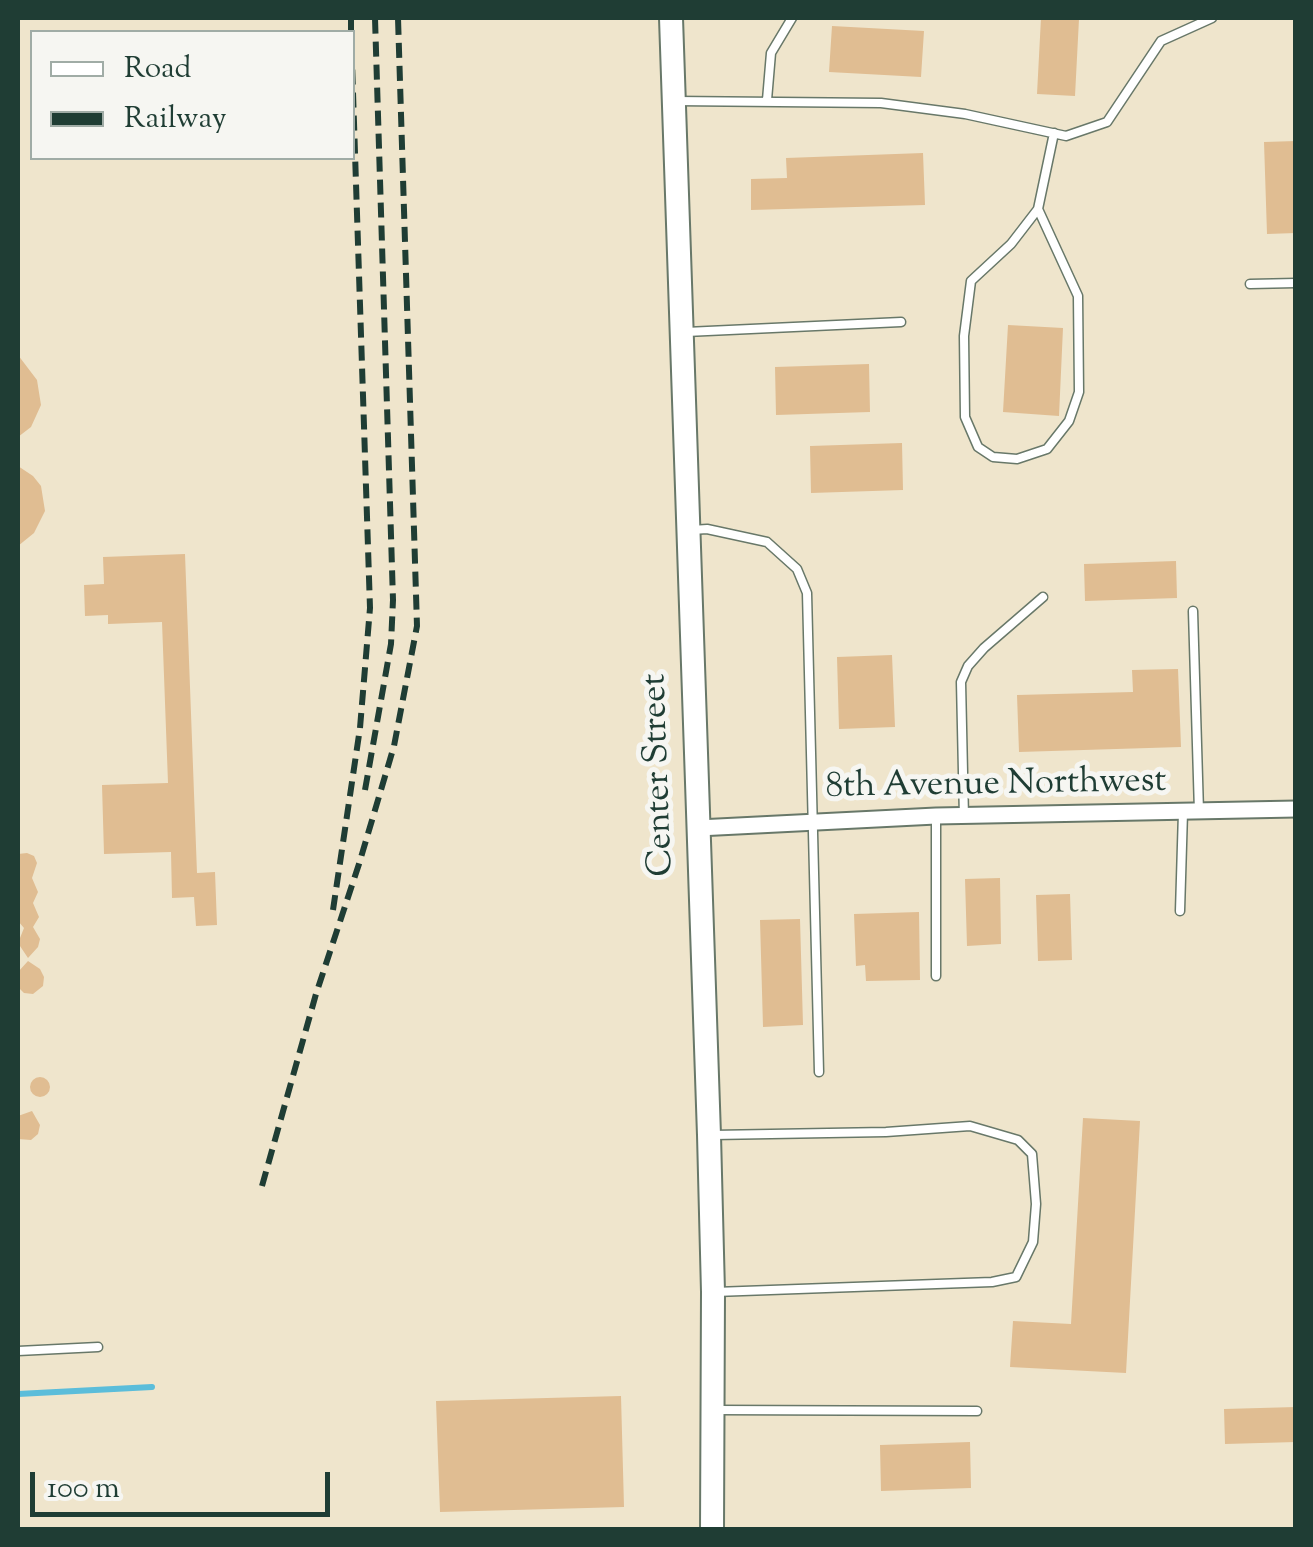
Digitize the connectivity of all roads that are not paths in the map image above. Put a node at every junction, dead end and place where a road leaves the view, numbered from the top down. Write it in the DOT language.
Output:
graph roads {
  1 [pos="671,18"];
  2 [pos="792,18"];
  3 [pos="1212,18"];
  4 [pos="766,100"];
  5 [pos="674,101"];
  6 [pos="1054,133"];
  7 [pos="1038,209"];
  8 [pos="1250,284"];
  9 [pos="1296,284"];
  10 [pos="901,322"];
  11 [pos="682,332"];
  12 [pos="688,530"];
  13 [pos="1043,597"];
  14 [pos="1193,611"];
  15 [pos="1296,809"];
  16 [pos="1192,812"];
  17 [pos="936,816"];
  18 [pos="964,818"];
  19 [pos="813,822"];
  20 [pos="698,828"];
  21 [pos="1180,911"];
  22 [pos="936,976"];
  23 [pos="819,1072"];
  24 [pos="709,1135"];
  25 [pos="713,1292"];
  26 [pos="98,1347"];
  27 [pos="18,1351"];
  28 [pos="711,1410"];
  29 [pos="976,1411"];
  30 [pos="712,1530"];
  1 -- 5 [label="main road, Center Street"];
  2 -- 4 [label="lane"];
  3 -- 6 [label="lane"];
  4 -- 5 [label="lane"];
  4 -- 6 [label="lane"];
  5 -- 11 [label="main road, Center Street"];
  6 -- 7 [label="lane"];
  7 -- 7 [label="lane"];
  8 -- 9 [label="lane"];
  10 -- 11 [label="lane"];
  11 -- 12 [label="main road, Center Street"];
  12 -- 19 [label="lane"];
  12 -- 20 [label="main road, Center Street"];
  13 -- 18 [label="lane"];
  14 -- 16 [label="lane"];
  15 -- 16 [label="street, 8th Avenue Northwest"];
  16 -- 18 [label="street, 8th Avenue Northwest"];
  16 -- 21 [label="lane"];
  17 -- 18 [label="street, 8th Avenue Northwest"];
  17 -- 19 [label="street, 8th Avenue Northwest"];
  17 -- 22 [label="lane"];
  19 -- 20 [label="street, 8th Avenue Northwest"];
  19 -- 23 [label="lane"];
  20 -- 24 [label="main road, Center Street"];
  24 -- 25 [label="main road, Center Street"];
  24 -- 25 [label="lane"];
  25 -- 28 [label="main road, Center Street"];
  26 -- 27 [label="lane"];
  28 -- 29 [label="lane"];
  28 -- 30 [label="main road, Center Street"];
}
